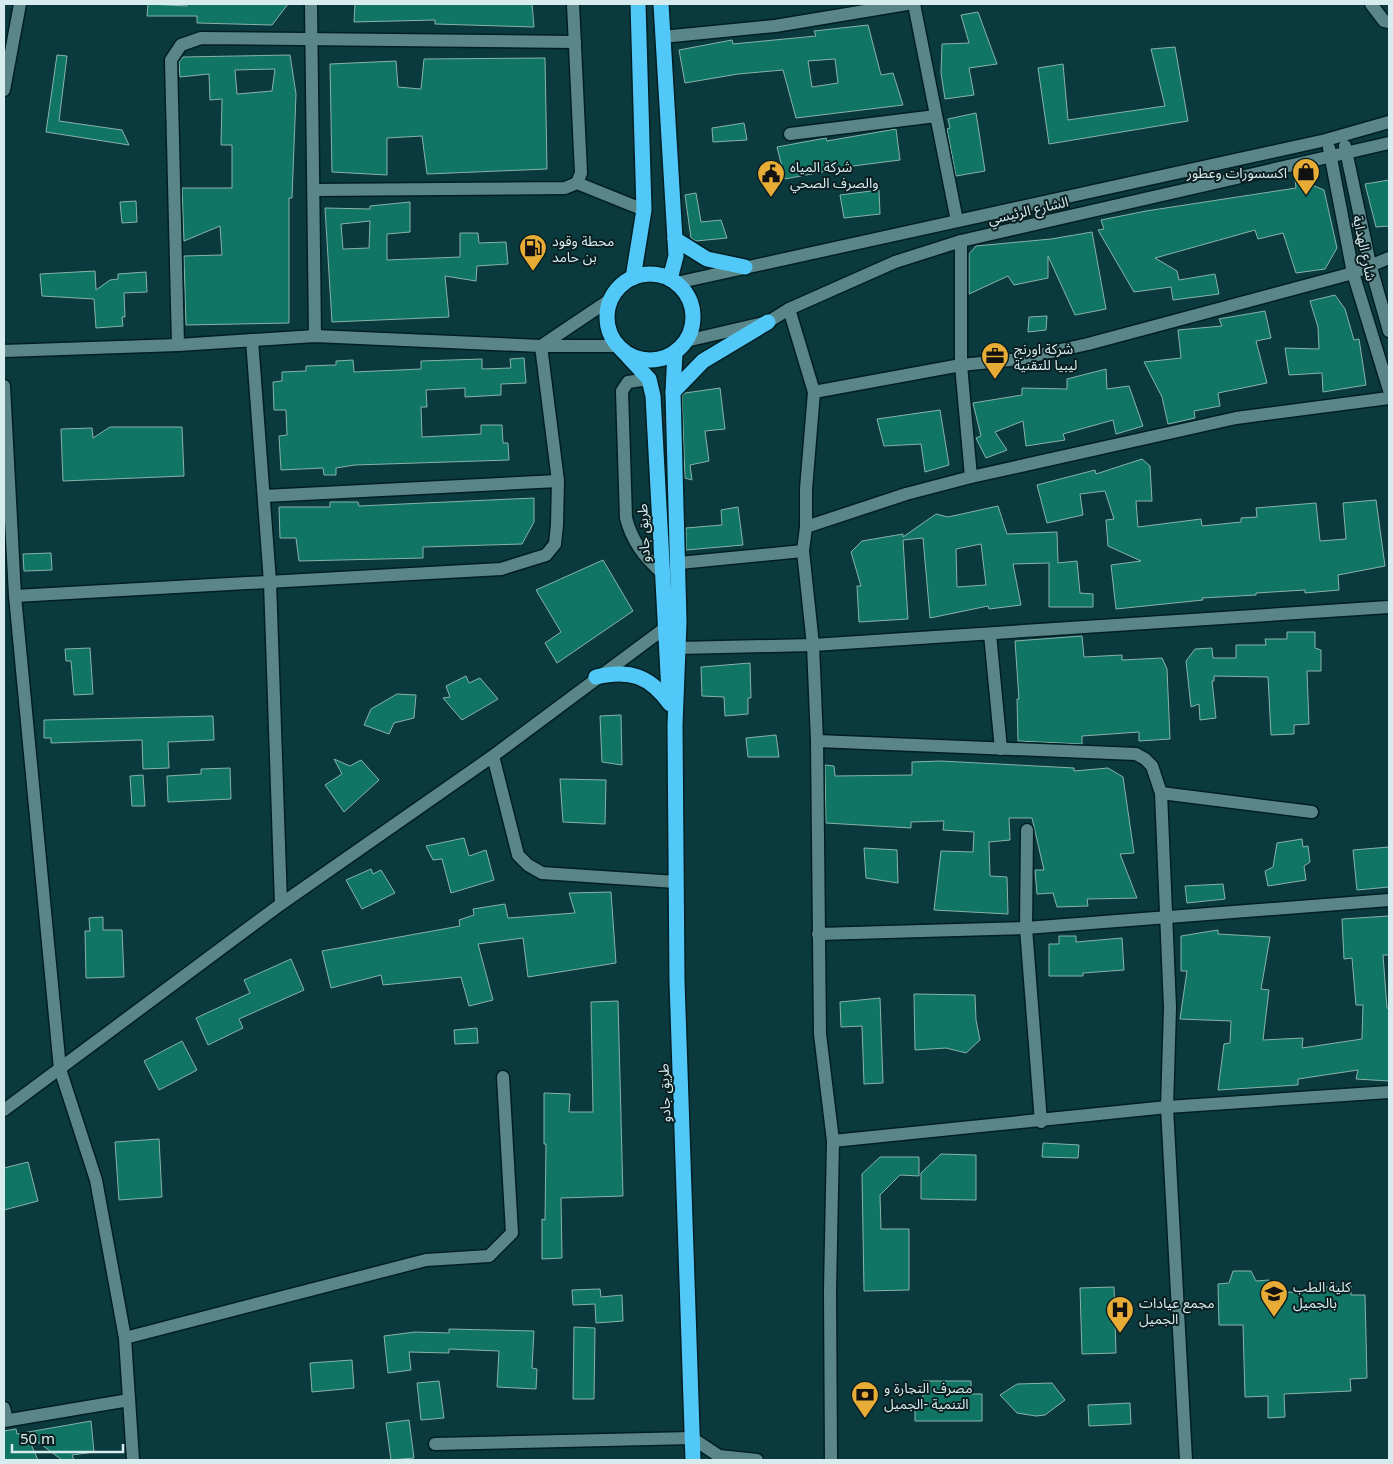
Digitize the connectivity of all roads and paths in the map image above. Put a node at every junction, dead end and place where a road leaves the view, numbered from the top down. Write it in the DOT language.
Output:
graph roads {
  1 [pos="20,4"];
  2 [pos="311,4"];
  3 [pos="573,4"];
  4 [pos="638,4"];
  5 [pos="661,4"];
  6 [pos="907,4"];
  7 [pos="914,4"];
  8 [pos="1371,4"];
  9 [pos="840,9"];
  10 [pos="1389,22"];
  11 [pos="662,37"];
  12 [pos="311,38"];
  13 [pos="575,42"];
  14 [pos="4,90"];
  15 [pos="936,116"];
  16 [pos="1389,122"];
  17 [pos="790,134"];
  18 [pos="1342,136"];
  19 [pos="1326,140"];
  20 [pos="1389,143"];
  21 [pos="1348,152"];
  22 [pos="1332,156"];
  23 [pos="578,183"];
  24 [pos="314,190"];
  25 [pos="644,210"];
  26 [pos="957,221"];
  27 [pos="675,239"];
  28 [pos="961,242"];
  29 [pos="1389,258"];
  30 [pos="1370,264"];
  31 [pos="745,267"];
  32 [pos="1353,274"];
  33 [pos="633,278"];
  34 [pos="673,281"];
  35 [pos="611,299"];
  36 [pos="789,309"];
  37 [pos="768,322"];
  38 [pos="1389,331"];
  39 [pos="315,336"];
  40 [pos="252,340"];
  41 [pos="686,340"];
  42 [pos="178,345"];
  43 [pos="541,346"];
  44 [pos="620,348"];
  45 [pos="4,352"];
  46 [pos="675,352"];
  47 [pos="961,365"];
  48 [pos="649,379"];
  49 [pos="4,386"];
  50 [pos="1389,390"];
  51 [pos="673,392"];
  52 [pos="814,392"];
  53 [pos="1389,398"];
  54 [pos="971,477"];
  55 [pos="558,481"];
  56 [pos="264,496"];
  57 [pos="806,527"];
  58 [pos="803,551"];
  59 [pos="679,564"];
  60 [pos="662,573"];
  61 [pos="270,582"];
  62 [pos="15,596"];
  63 [pos="1389,608"];
  64 [pos="679,622"];
  65 [pos="665,628"];
  66 [pos="990,634"];
  67 [pos="813,645"];
  68 [pos="678,648"];
  69 [pos="596,677"];
  70 [pos="670,705"];
  71 [pos="674,725"];
  72 [pos="817,741"];
  73 [pos="1002,749"];
  74 [pos="493,756"];
  75 [pos="1161,792"];
  76 [pos="1312,812"];
  77 [pos="1027,830"];
  78 [pos="676,882"];
  79 [pos="1389,900"];
  80 [pos="281,904"];
  81 [pos="1168,918"];
  82 [pos="1026,928"];
  83 [pos="818,934"];
  84 [pos="60,1069"];
  85 [pos="503,1077"];
  86 [pos="1389,1092"];
  87 [pos="1167,1107"];
  88 [pos="4,1110"];
  89 [pos="1041,1122"];
  90 [pos="833,1141"];
  91 [pos="125,1338"];
  92 [pos="129,1400"];
  93 [pos="5,1416"];
  94 [pos="692,1438"];
  95 [pos="435,1444"];
  96 [pos="718,1458"];
  97 [pos="133,1460"];
  98 [pos="693,1460"];
  99 [pos="757,1460"];
  100 [pos="831,1460"];
  101 [pos="1186,1460"];
  1 -- 14 [label="street"];
  2 -- 12 [label="street"];
  3 -- 13 [label="street"];
  4 -- 25 [label="highway"];
  5 -- 11 [label="highway"];
  6 -- 9 [label="street"];
  7 -- 15 [label="street"];
  8 -- 10 [label="street"];
  9 -- 11 [label="street"];
  11 -- 27 [label="highway"];
  12 -- 13 [label="street"];
  12 -- 24 [label="street"];
  12 -- 42 [label="street"];
  13 -- 23 [label="street"];
  15 -- 17 [label="street"];
  15 -- 26 [label="street"];
  16 -- 18 [label="street, الشارع الرئيسي"];
  18 -- 19 [label="street, الشارع الرئيسي"];
  18 -- 21 [label="street, شارع الهداية"];
  19 -- 22 [label="street, شارع الهداية"];
  19 -- 26 [label="street, الشارع الرئيسي"];
  20 -- 21 [label="street, الشارع الرئيسي"];
  21 -- 22 [label="street, الشارع الرئيسي"];
  21 -- 30 [label="street, شارع الهداية"];
  22 -- 28 [label="street, الشارع الرئيسي"];
  22 -- 32 [label="street, شارع الهداية"];
  23 -- 24 [label="street"];
  23 -- 25 [label="street"];
  24 -- 39 [label="street"];
  25 -- 33 [label="highway"];
  26 -- 31 [label="street, الشارع الرئيسي"];
  27 -- 31 [label="highway"];
  27 -- 34 [label="highway"];
  28 -- 36 [label="street, الشارع الرئيسي"];
  28 -- 47 [label="street"];
  29 -- 30 [label="street"];
  30 -- 32 [label="street"];
  30 -- 38 [label="street, شارع الهداية"];
  31 -- 34 [label="street, الشارع الرئيسي"];
  32 -- 47 [label="street"];
  32 -- 50 [label="street, شارع الهداية"];
  33 -- 34 [label="highway"];
  33 -- 35 [label="highway"];
  34 -- 41 [label="highway"];
  35 -- 43 [label="street"];
  35 -- 44 [label="highway"];
  36 -- 37 [label="street, الشارع الرئيسي"];
  36 -- 52 [label="street"];
  37 -- 41 [label="street, الشارع الرئيسي"];
  37 -- 51 [label="highway"];
  39 -- 40 [label="street"];
  39 -- 43 [label="street"];
  40 -- 42 [label="street"];
  40 -- 56 [label="street"];
  41 -- 46 [label="highway"];
  42 -- 45 [label="street"];
  43 -- 44 [label="street"];
  43 -- 55 [label="street"];
  44 -- 46 [label="highway"];
  44 -- 48 [label="highway"];
  46 -- 51 [label="highway, طريق جادو"];
  47 -- 52 [label="street"];
  47 -- 54 [label="street"];
  48 -- 60 [label="highway, طريق جادو"];
  48 -- 60 [label="street"];
  49 -- 62 [label="street"];
  51 -- 59 [label="highway, طريق جادو"];
  52 -- 57 [label="street"];
  53 -- 54 [label="street"];
  54 -- 57 [label="street"];
  55 -- 56 [label="street"];
  55 -- 61 [label="street"];
  56 -- 61 [label="street"];
  57 -- 58 [label="street"];
  58 -- 59 [label="street"];
  58 -- 67 [label="street"];
  59 -- 64 [label="highway, طريق جادو"];
  60 -- 65 [label="highway, طريق جادو"];
  61 -- 62 [label="street"];
  61 -- 80 [label="street"];
  62 -- 84 [label="street"];
  63 -- 66 [label="street"];
  64 -- 65 [label="street"];
  64 -- 68 [label="highway, طريق جادو"];
  65 -- 69 [label="street"];
  65 -- 70 [label="highway, طريق جادو"];
  66 -- 67 [label="street"];
  66 -- 73 [label="street"];
  67 -- 68 [label="street"];
  67 -- 72 [label="street"];
  68 -- 71 [label="highway, طريق جادو"];
  69 -- 70 [label="highway"];
  69 -- 74 [label="street"];
  70 -- 71 [label="highway, طريق جادو"];
  71 -- 78 [label="highway, طريق جادو"];
  72 -- 73 [label="street"];
  72 -- 83 [label="street"];
  73 -- 75 [label="street"];
  74 -- 78 [label="street"];
  74 -- 80 [label="street"];
  75 -- 76 [label="street"];
  75 -- 81 [label="street"];
  77 -- 82 [label="street"];
  78 -- 94 [label="highway, طريق جادو"];
  79 -- 81 [label="street"];
  80 -- 84 [label="street"];
  81 -- 82 [label="street"];
  81 -- 87 [label="street"];
  82 -- 83 [label="street"];
  82 -- 89 [label="street"];
  83 -- 90 [label="street"];
  84 -- 88 [label="street"];
  84 -- 91 [label="street"];
  85 -- 91 [label="street"];
  86 -- 87 [label="street"];
  87 -- 89 [label="street"];
  87 -- 101 [label="street"];
  89 -- 90 [label="street"];
  90 -- 100 [label="street"];
  91 -- 92 [label="street"];
  92 -- 93 [label="street"];
  92 -- 97 [label="street"];
  94 -- 95 [label="street"];
  94 -- 96 [label="street"];
  94 -- 98 [label="highway, طريق جادو"];
  96 -- 99 [label="street"];
}
